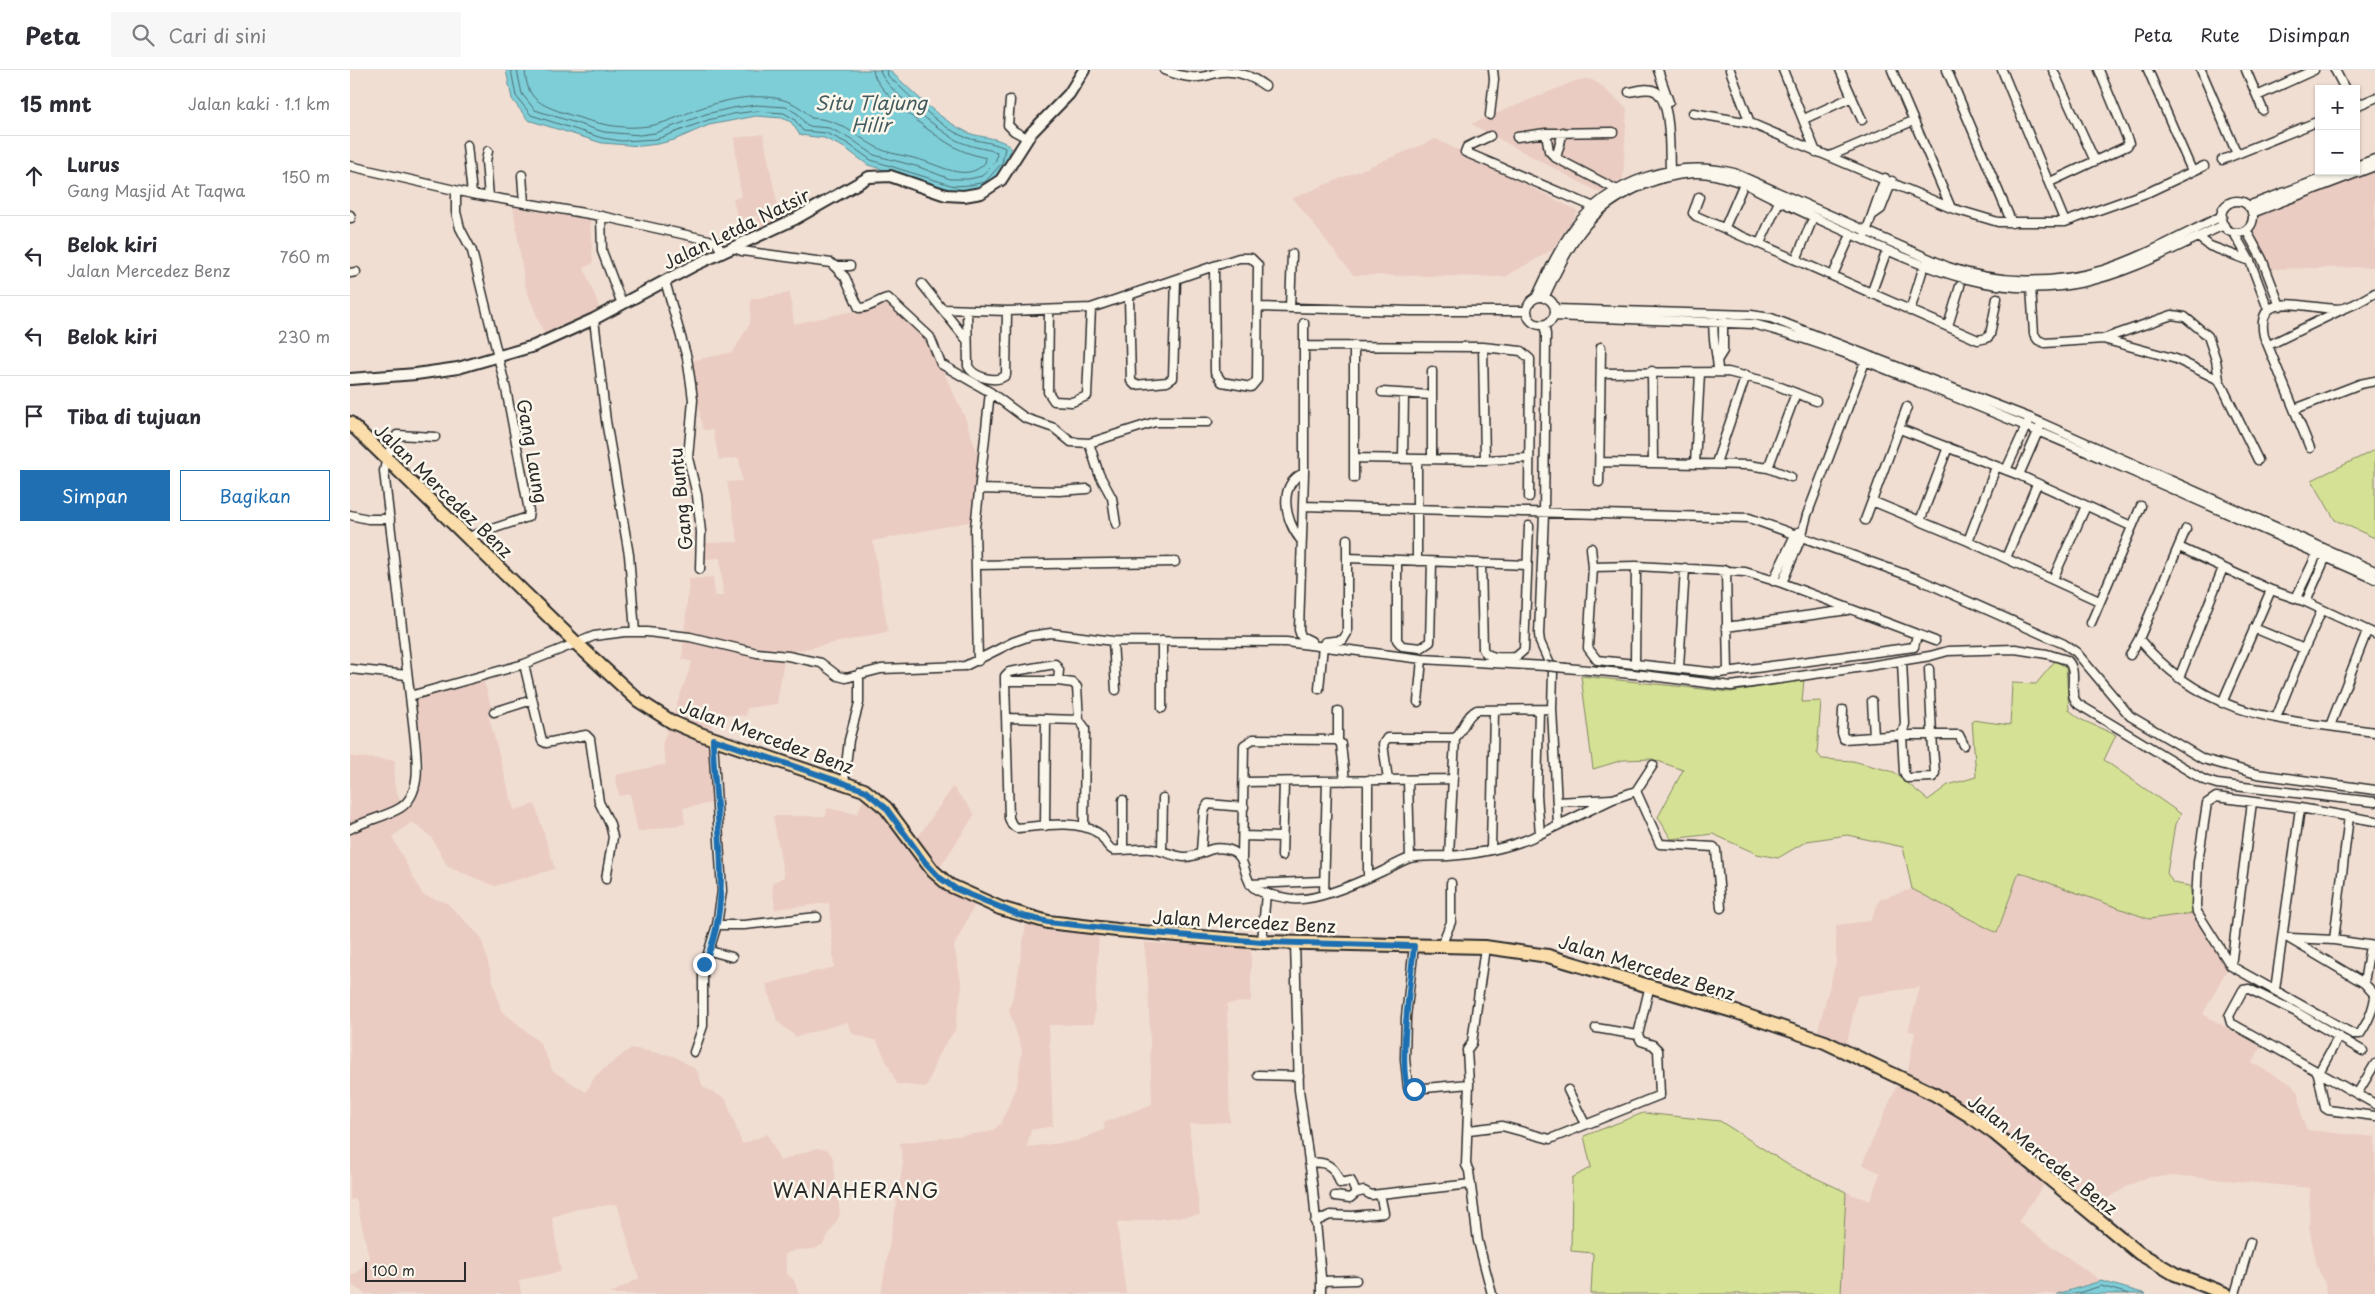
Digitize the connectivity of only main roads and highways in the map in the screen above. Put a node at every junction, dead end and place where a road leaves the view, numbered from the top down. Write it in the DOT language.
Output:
graph roads {
  1 [pos="350,423"];
  2 [pos="2226,1294"];
  1 -- 2 [label="main road, Jalan Mercedez Benz"];
}
